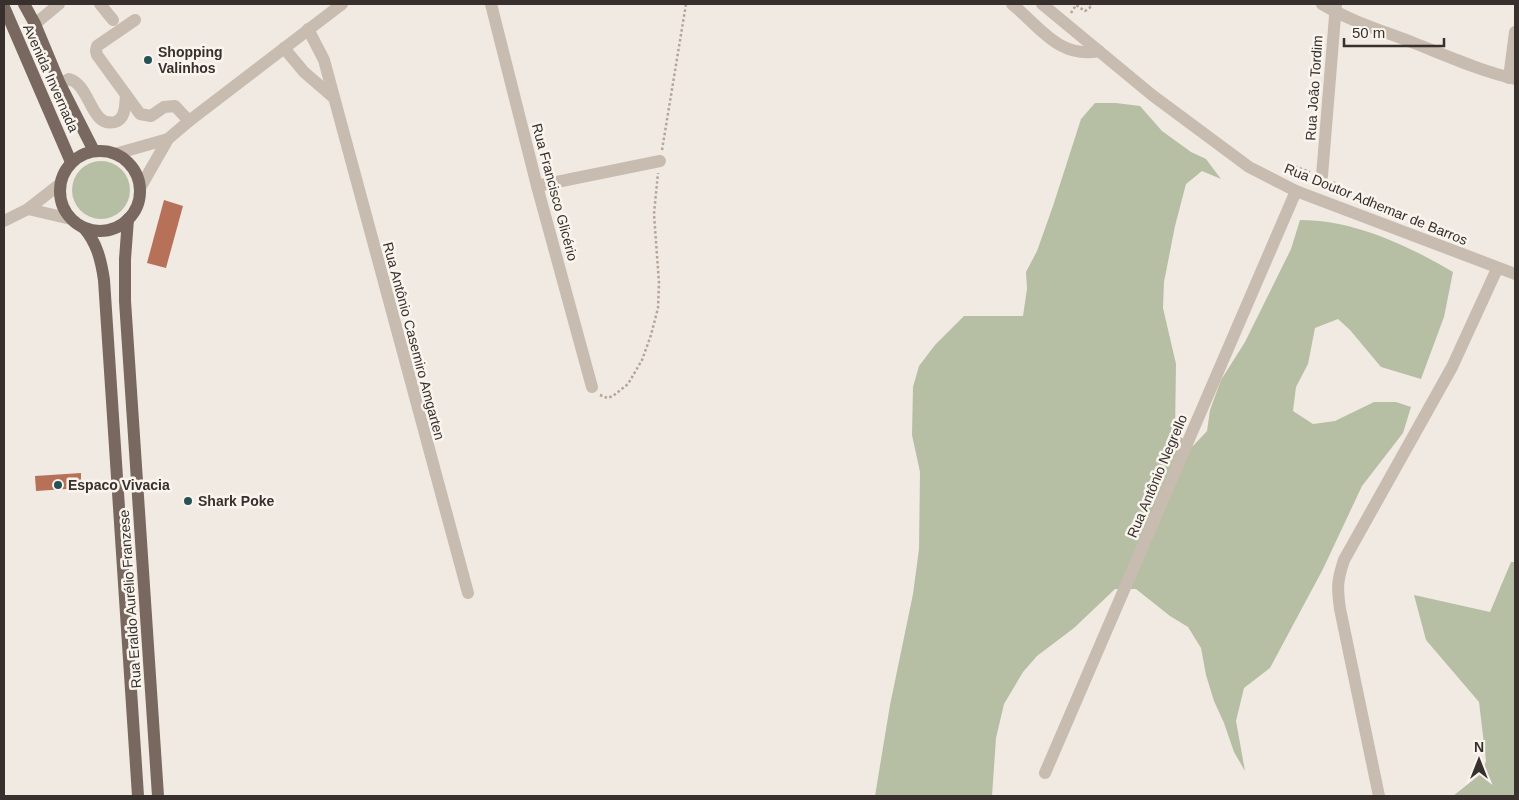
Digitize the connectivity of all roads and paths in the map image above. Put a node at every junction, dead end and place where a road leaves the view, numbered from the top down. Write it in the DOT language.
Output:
graph roads {
  1 [pos="24,4"];
  2 [pos="59,4"];
  3 [pos="100,4"];
  4 [pos="342,4"];
  5 [pos="491,4"];
  6 [pos="686,4"];
  7 [pos="1012,4"];
  8 [pos="1042,4"];
  9 [pos="1090,4"];
  10 [pos="1322,4"];
  11 [pos="4,7"];
  12 [pos="1335,8"];
  13 [pos="113,20"];
  14 [pos="135,20"];
  15 [pos="1066,23"];
  16 [pos="35,24"];
  17 [pos="308,29"];
  18 [pos="1515,32"];
  19 [pos="284,48"];
  20 [pos="1099,51"];
  21 [pos="1512,78"];
  22 [pos="60,84"];
  23 [pos="126,95"];
  24 [pos="333,97"];
  25 [pos="189,121"];
  26 [pos="168,139"];
  27 [pos="94,151"];
  28 [pos="115,154"];
  29 [pos="660,161"];
  30 [pos="72,162"];
  31 [pos="1322,176"];
  32 [pos="60,184"];
  33 [pos="538,186"];
  34 [pos="140,188"];
  35 [pos="1293,189"];
  36 [pos="1334,204"];
  37 [pos="28,209"];
  38 [pos="71,219"];
  39 [pos="128,219"];
  40 [pos="4,221"];
  41 [pos="84,228"];
  42 [pos="1497,268"];
  43 [pos="1515,274"];
  44 [pos="592,387"];
  45 [pos="468,593"];
  46 [pos="1045,773"];
  47 [pos="138,796"];
  48 [pos="158,796"];
  49 [pos="1379,796"];
  1 -- 16 [label="main road, Avenida Invernada"];
  2 -- 16 [label="street"];
  3 -- 13 [label="street"];
  4 -- 17 [label="street"];
  5 -- 33 [label="street, Rua Francisco Glicério"];
  6 -- 29 [label="path"];
  7 -- 20 [label="street"];
  8 -- 15 [label="street, Rua Doutor Adhemar de Barros"];
  9 -- 15 [label="path"];
  10 -- 12 [label="street"];
  11 -- 30 [label="main road, Avenida Invernada"];
  12 -- 21 [label="street"];
  12 -- 31 [label="street, Rua João Tordim"];
  14 -- 23 [label="street"];
  15 -- 20 [label="street, Rua Doutor Adhemar de Barros"];
  16 -- 22 [label="main road, Avenida Invernada"];
  17 -- 19 [label="street"];
  17 -- 24 [label="street, Rua Antônio Casemiro Amgarten"];
  18 -- 21 [label="street"];
  19 -- 24 [label="street"];
  19 -- 25 [label="street"];
  20 -- 35 [label="street, Rua Doutor Adhemar de Barros"];
  22 -- 23 [label="street"];
  22 -- 27 [label="main road, Avenida Invernada"];
  23 -- 25 [label="street"];
  24 -- 45 [label="street, Rua Antônio Casemiro Amgarten"];
  25 -- 26 [label="street"];
  26 -- 28 [label="street"];
  26 -- 34 [label="street"];
  27 -- 28 [label="main road"];
  27 -- 30 [label="main road"];
  28 -- 34 [label="main road"];
  29 -- 33 [label="street"];
  29 -- 44 [label="path"];
  30 -- 32 [label="main road"];
  31 -- 35 [label="path"];
  31 -- 36 [label="path"];
  32 -- 37 [label="street"];
  32 -- 38 [label="main road"];
  33 -- 44 [label="street, Rua Francisco Glicério"];
  34 -- 39 [label="main road"];
  35 -- 36 [label="street, Rua Doutor Adhemar de Barros"];
  35 -- 46 [label="street, Rua Antônio Negrello"];
  36 -- 42 [label="street, Rua Doutor Adhemar de Barros"];
  37 -- 38 [label="street"];
  37 -- 40 [label="street"];
  38 -- 41 [label="main road"];
  39 -- 41 [label="main road"];
  39 -- 48 [label="main road, Rua Eraldo Aurélio Franzese"];
  41 -- 47 [label="main road, Rua Eraldo Aurélio Franzese"];
  42 -- 43 [label="street, Rua Doutor Adhemar de Barros"];
  42 -- 49 [label="street"];
}
